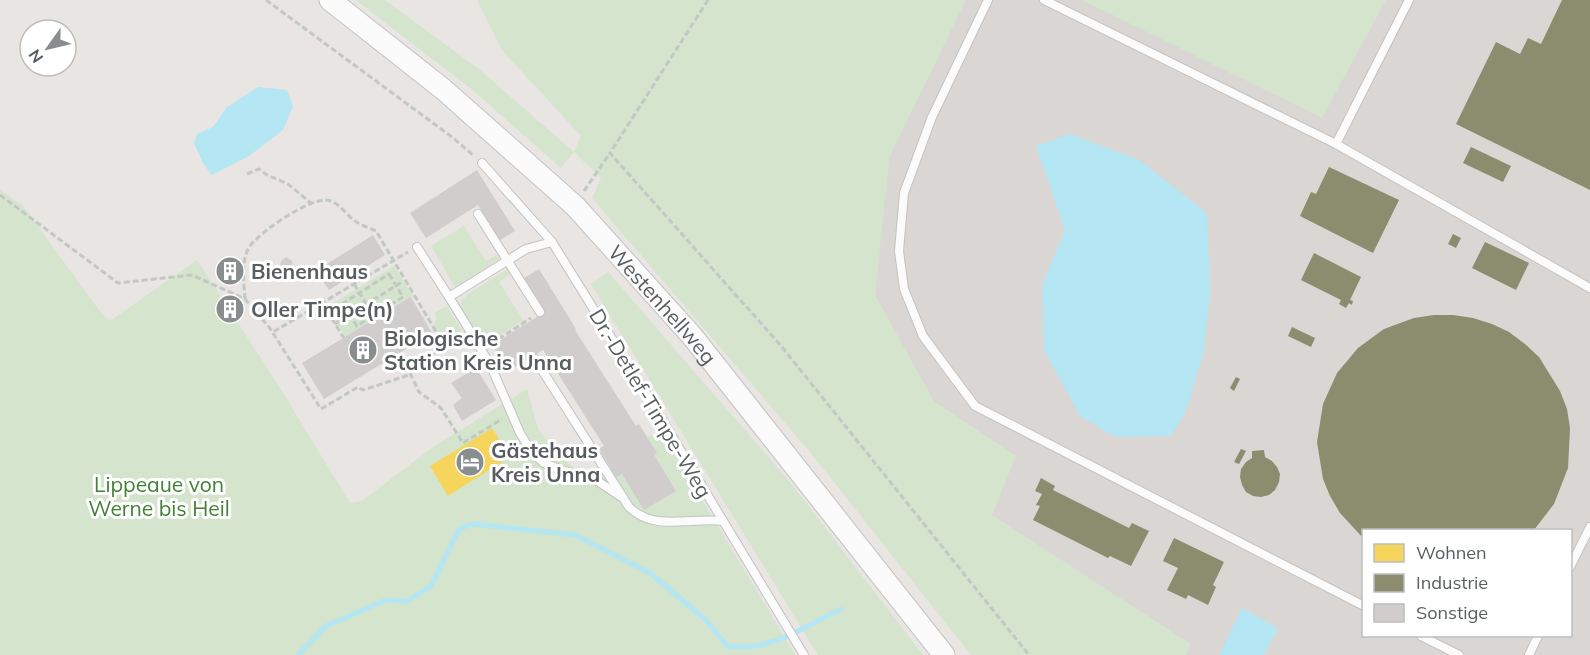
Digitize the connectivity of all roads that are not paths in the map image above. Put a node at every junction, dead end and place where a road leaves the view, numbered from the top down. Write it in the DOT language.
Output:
graph roads {
  1 [pos="330,0"];
  2 [pos="988,0"];
  3 [pos="1044,0"];
  4 [pos="1409,0"];
  5 [pos="1336,144"];
  6 [pos="482,163"];
  7 [pos="478,213"];
  8 [pos="552,242"];
  9 [pos="417,247"];
  10 [pos="508,261"];
  11 [pos="1590,288"];
  12 [pos="449,297"];
  13 [pos="540,312"];
  14 [pos="470,331"];
  15 [pos="481,350"];
  16 [pos="535,359"];
  17 [pos="624,498"];
  18 [pos="723,521"];
  19 [pos="1590,526"];
  20 [pos="1572,563"];
  21 [pos="1362,605"];
  22 [pos="1423,637"];
  23 [pos="1538,637"];
  24 [pos="804,655"];
  25 [pos="944,655"];
  26 [pos="1459,655"];
  27 [pos="1529,655"];
  1 -- 25 [label="main road, Westenhellweg"];
  2 -- 21 [label="lane"];
  3 -- 5 [label="lane"];
  4 -- 5 [label="lane"];
  5 -- 11 [label="lane"];
  6 -- 8 [label="lane, Dr.-Detlef-Timpe-Weg"];
  7 -- 10 [label="lane"];
  8 -- 10 [label="lane"];
  8 -- 18 [label="lane, Dr.-Detlef-Timpe-Weg"];
  9 -- 12 [label="lane"];
  10 -- 12 [label="lane"];
  10 -- 13 [label="lane"];
  12 -- 14 [label="lane"];
  15 -- 17 [label="lane"];
  16 -- 17 [label="lane"];
  17 -- 18 [label="lane"];
  18 -- 24 [label="lane, Dr.-Detlef-Timpe-Weg"];
  19 -- 20 [label="lane"];
  22 -- 26 [label="lane"];
  23 -- 27 [label="lane"];
}
